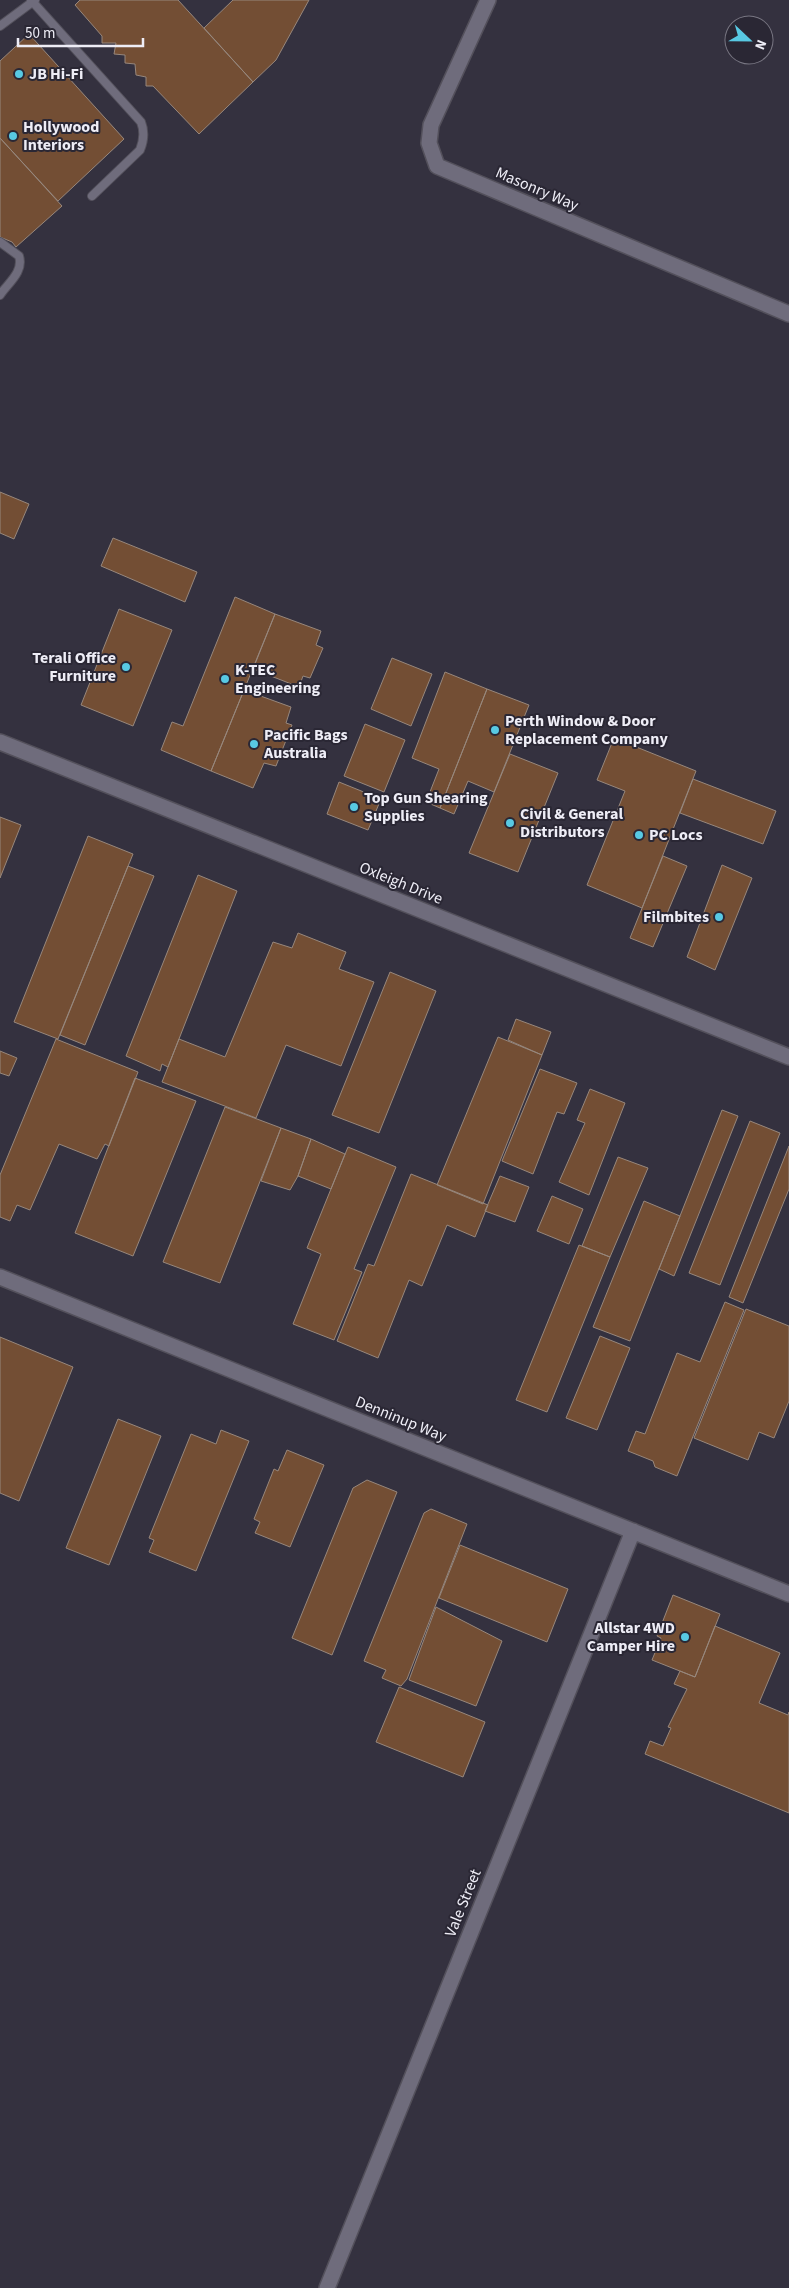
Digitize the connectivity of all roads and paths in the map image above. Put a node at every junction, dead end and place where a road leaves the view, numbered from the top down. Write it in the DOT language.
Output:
graph roads {
  1 [pos="488,0"];
  2 [pos="33,1"];
  3 [pos="0,26"];
  4 [pos="92,196"];
  5 [pos="0,242"];
  6 [pos="0,295"];
  7 [pos="789,314"];
  8 [pos="0,742"];
  9 [pos="789,1057"];
  10 [pos="0,1277"];
  11 [pos="633,1531"];
  12 [pos="789,1594"];
  13 [pos="326,2288"];
  1 -- 7 [label="street, Masonry Way"];
  2 -- 3 [label="lane"];
  2 -- 4 [label="lane"];
  5 -- 6 [label="lane"];
  8 -- 9 [label="street, Oxleigh Drive"];
  10 -- 11 [label="street, Denninup Way"];
  11 -- 12 [label="street, Denninup Way"];
  11 -- 13 [label="street, Vale Street"];
}
